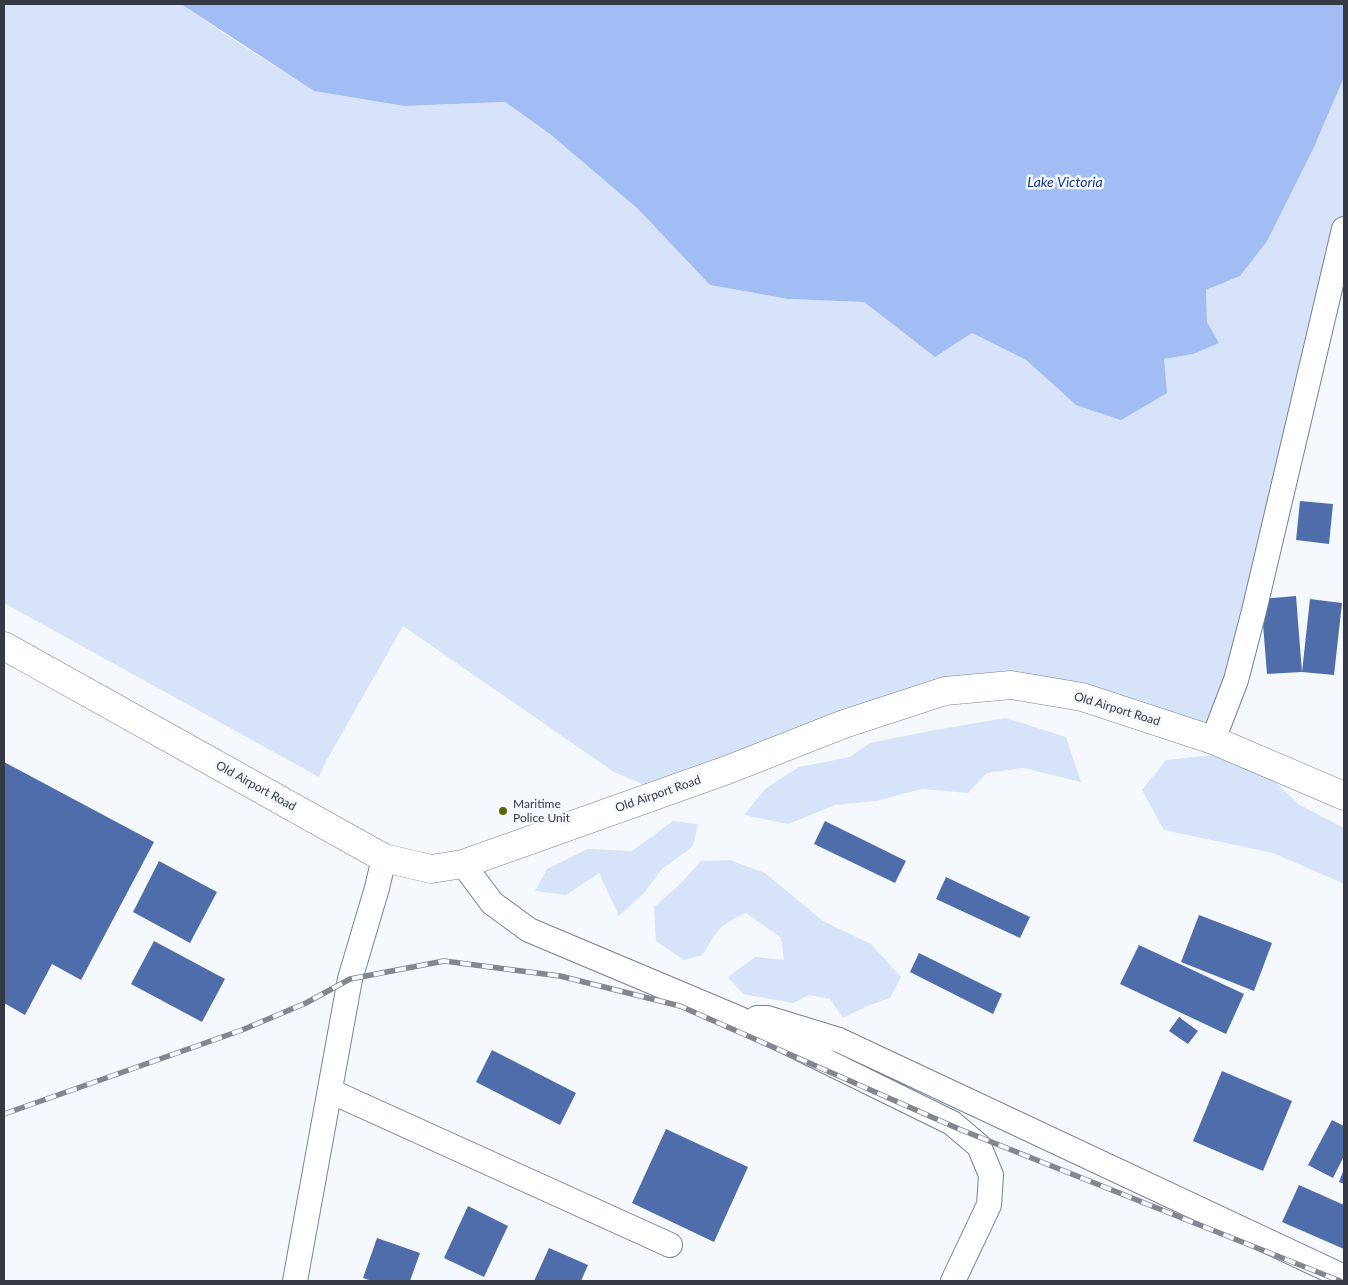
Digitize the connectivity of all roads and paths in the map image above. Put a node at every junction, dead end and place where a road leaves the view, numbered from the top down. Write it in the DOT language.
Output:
graph roads {
  1 [pos="1344,229"];
  2 [pos="4,646"];
  3 [pos="1213,740"];
  4 [pos="1344,796"];
  5 [pos="384,858"];
  6 [pos="463,864"];
  7 [pos="738,1018"];
  8 [pos="330,1091"];
  9 [pos="670,1245"];
  10 [pos="1344,1277"];
  11 [pos="295,1281"];
  12 [pos="952,1281"];
  1 -- 3 [label="street"];
  2 -- 5 [label="main road, Old Airport Road"];
  3 -- 4 [label="main road, Old Airport Road"];
  3 -- 6 [label="main road, Old Airport Road"];
  5 -- 6 [label="main road, Old Airport Road"];
  5 -- 8 [label="street"];
  6 -- 7 [label="street"];
  7 -- 10 [label="street"];
  7 -- 12 [label="street"];
  8 -- 9 [label="street"];
  8 -- 11 [label="street"];
}
